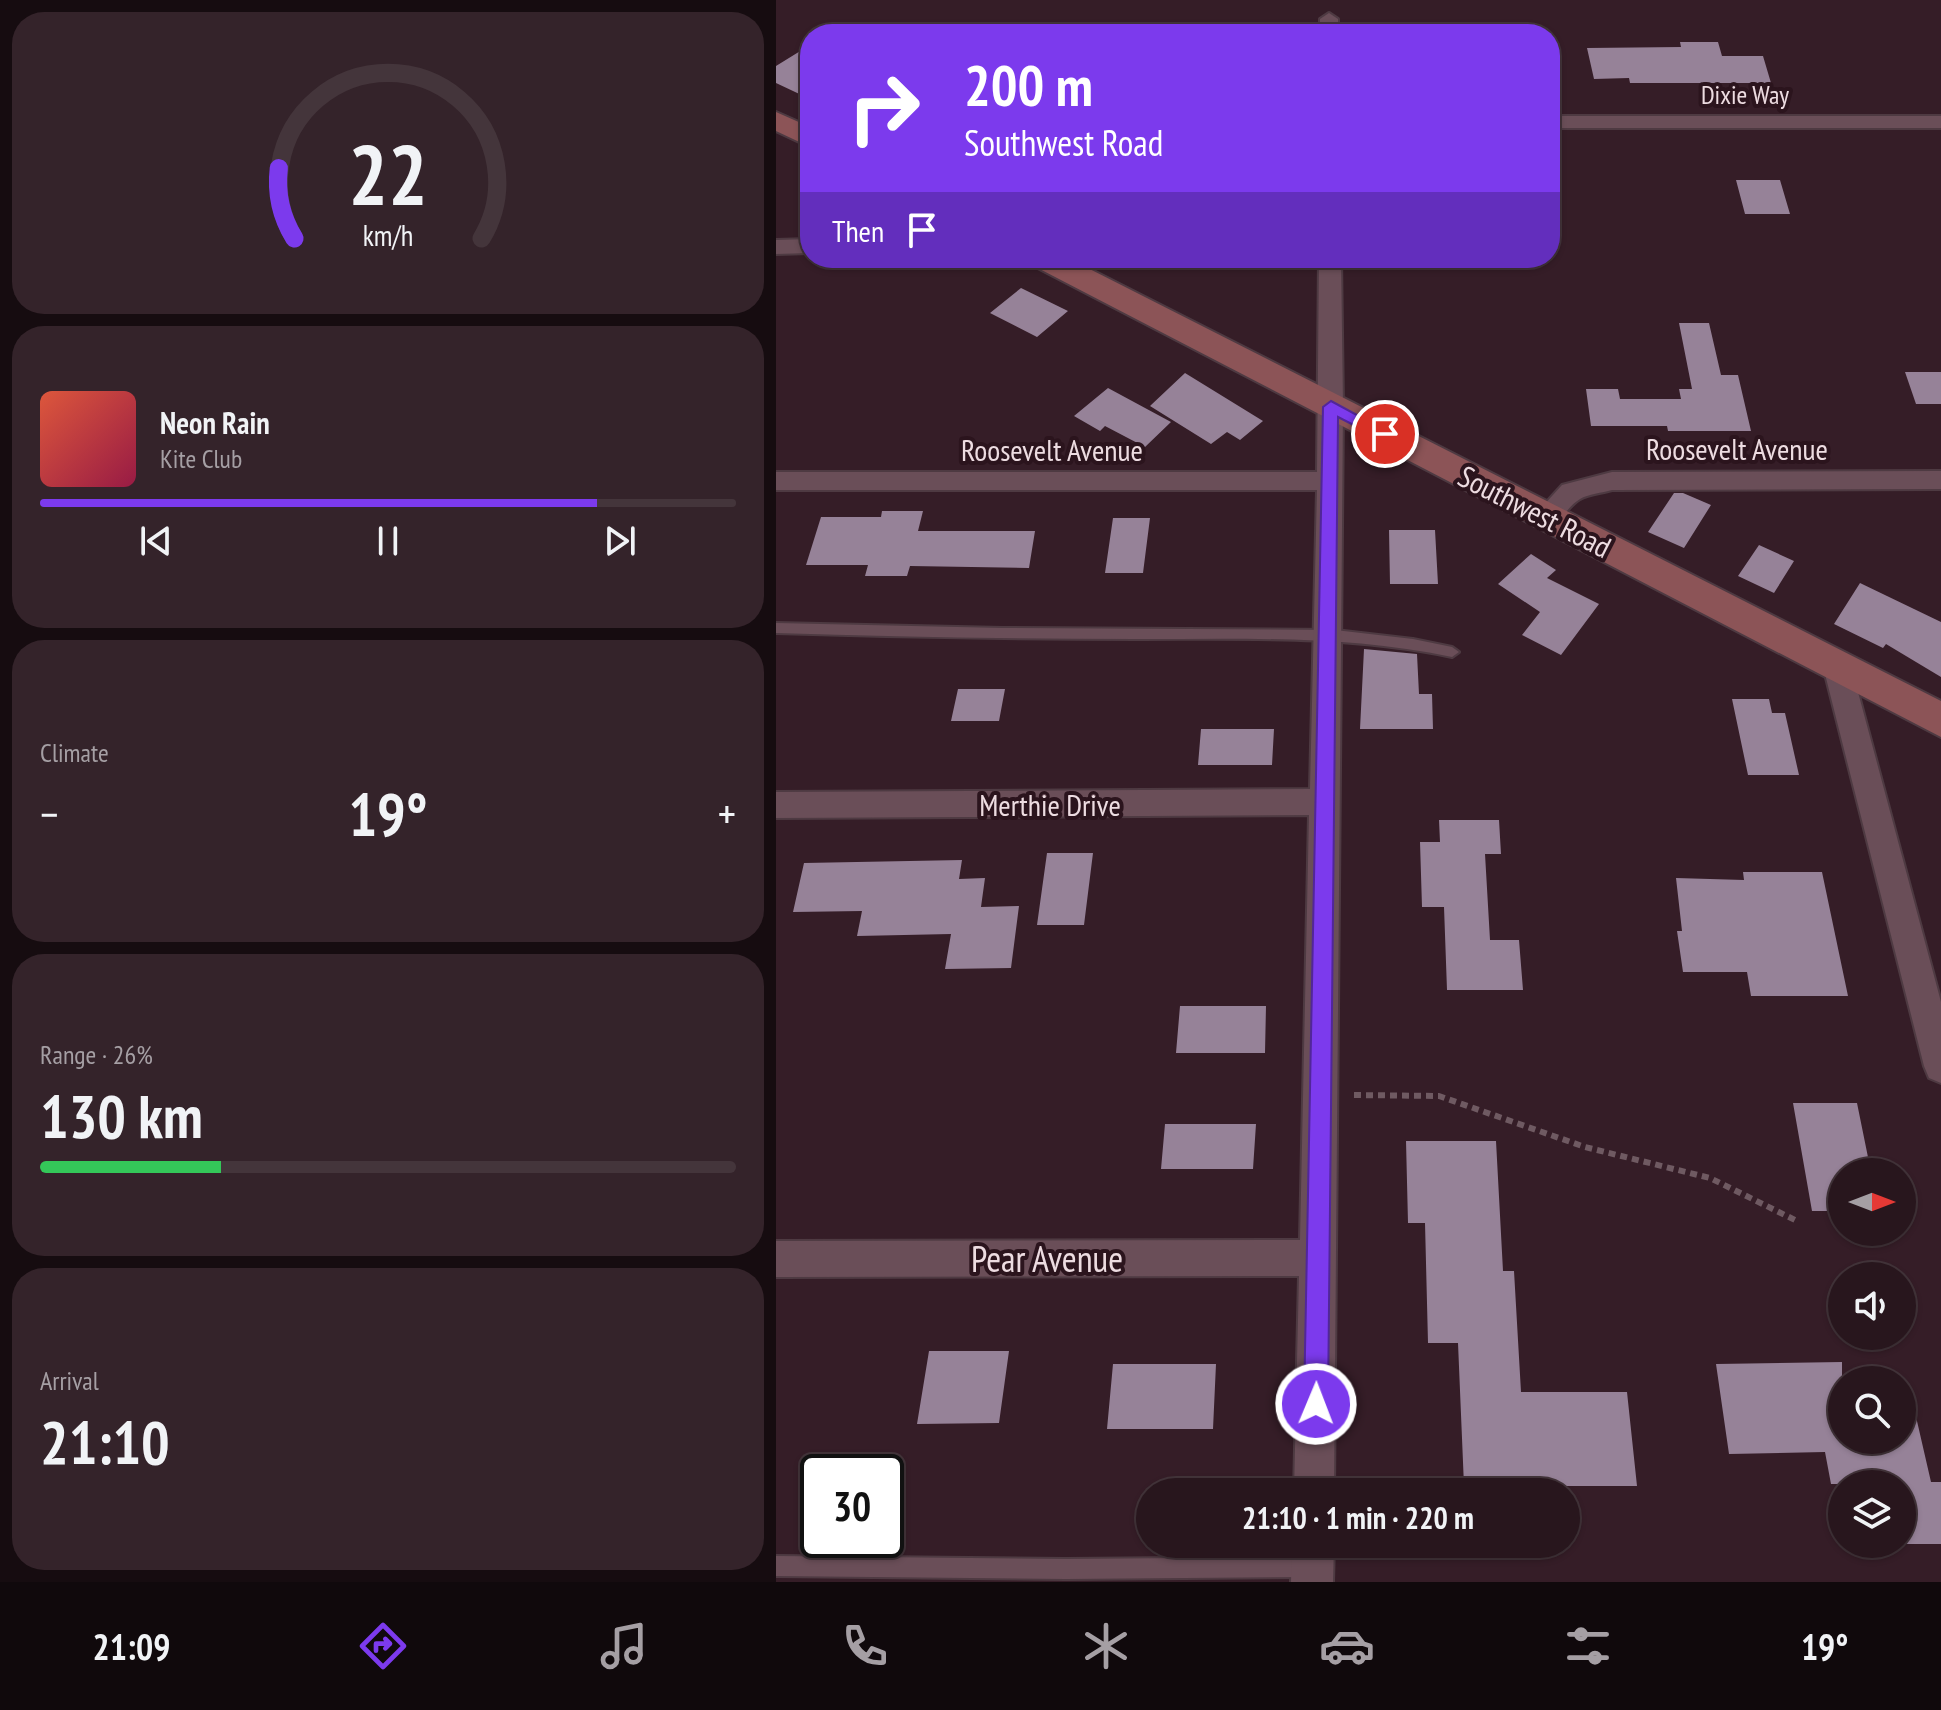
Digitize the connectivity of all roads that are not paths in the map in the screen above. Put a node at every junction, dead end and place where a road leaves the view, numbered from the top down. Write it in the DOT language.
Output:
graph roads {
  1 [pos="776,120"];
  2 [pos="1560,122"];
  3 [pos="1941,122"];
  4 [pos="800,133"];
  5 [pos="800,246"];
  6 [pos="776,247"];
  7 [pos="1062,268"];
  8 [pos="1330,268"];
  9 [pos="1331,407"];
  10 [pos="1941,480"];
  11 [pos="776,481"];
  12 [pos="1328,481"];
  13 [pos="1546,517"];
  14 [pos="776,628"];
  15 [pos="1327,633"];
  16 [pos="1452,652"];
  17 [pos="1837,666"];
  18 [pos="1941,720"];
  19 [pos="1325,802"];
  20 [pos="776,805"];
  21 [pos="1941,1066"];
  22 [pos="1319,1258"];
  23 [pos="776,1259"];
  24 [pos="1314,1478"];
  25 [pos="1312,1564"];
  26 [pos="776,1566"];
  1 -- 4 [label="street"];
  2 -- 3 [label="street, Dixie Way"];
  5 -- 6 [label="street"];
  7 -- 9 [label="street, Southwest Road"];
  8 -- 9 [label="street"];
  9 -- 12 [label="street"];
  9 -- 13 [label="street, Southwest Road"];
  10 -- 13 [label="street, Roosevelt Avenue"];
  11 -- 12 [label="street, Roosevelt Avenue"];
  12 -- 15 [label="street"];
  13 -- 17 [label="street, Southwest Road"];
  14 -- 15 [label="lane"];
  15 -- 16 [label="lane"];
  15 -- 19 [label="street"];
  17 -- 18 [label="street, Southwest Road"];
  17 -- 21 [label="street"];
  19 -- 20 [label="street, Merthie Drive"];
  19 -- 22 [label="street"];
  22 -- 23 [label="street, Pear Avenue"];
  22 -- 24 [label="street"];
  25 -- 26 [label="lane"];
}
